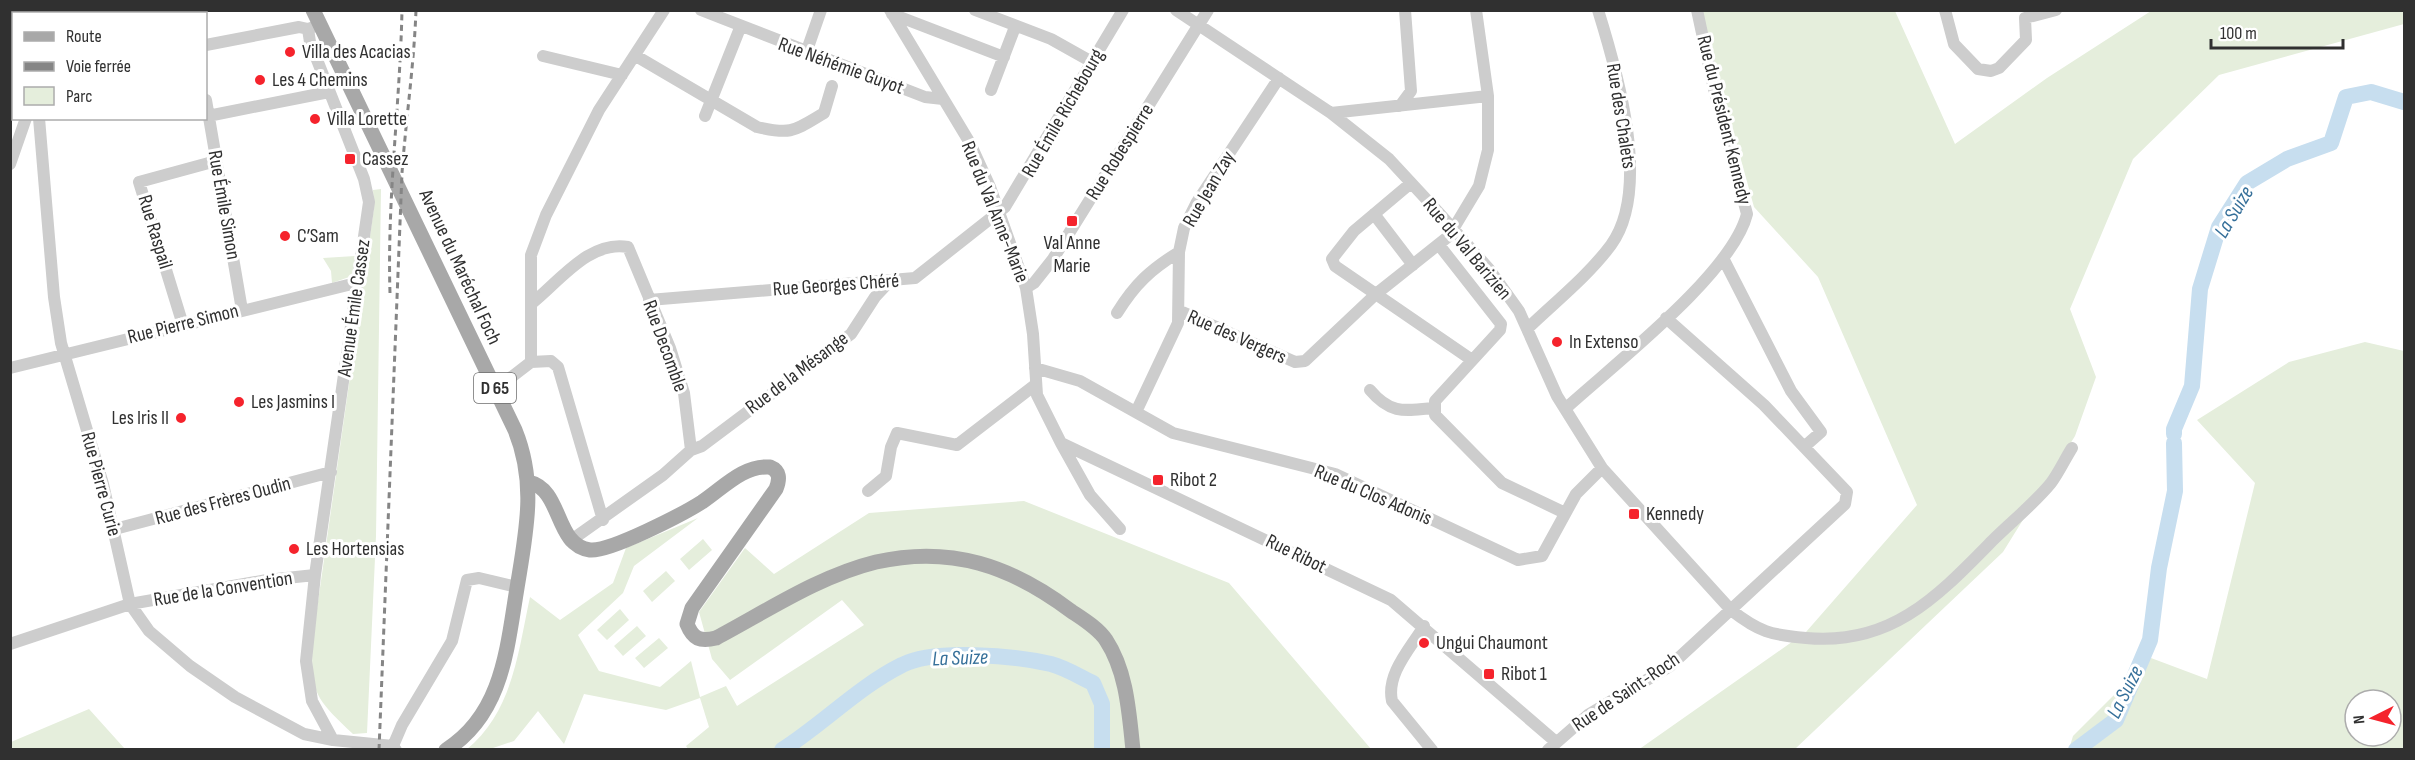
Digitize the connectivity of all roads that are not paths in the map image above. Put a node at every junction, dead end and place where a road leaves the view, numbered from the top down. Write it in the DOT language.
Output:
graph roads {
  1 [pos="664,10"];
  2 [pos="701,10"];
  3 [pos="821,10"];
  4 [pos="975,10"];
  5 [pos="1123,10"];
  6 [pos="1176,10"];
  7 [pos="1208,10"];
  8 [pos="1405,10"];
  9 [pos="1476,10"];
  10 [pos="1598,10"];
  11 [pos="1697,10"];
  12 [pos="1945,10"];
  13 [pos="2056,10"];
  14 [pos="891,12"];
  15 [pos="2021,14"];
  16 [pos="314,21"];
  17 [pos="1200,24"];
  18 [pos="1015,27"];
  19 [pos="740,28"];
  20 [pos="207,45"];
  21 [pos="806,53"];
  22 [pos="543,56"];
  23 [pos="636,57"];
  24 [pos="1004,57"];
  25 [pos="1092,62"];
  26 [pos="622,75"];
  27 [pos="1279,78"];
  28 [pos="832,86"];
  29 [pos="991,90"];
  30 [pos="329,92"];
  31 [pos="1488,96"];
  32 [pos="943,99"];
  33 [pos="711,100"];
  34 [pos="1400,106"];
  35 [pos="207,108"];
  36 [pos="1331,113"];
  37 [pos="208,116"];
  38 [pos="705,116"];
  39 [pos="31,120"];
  40 [pos="216,161"];
  41 [pos="10,164"];
  42 [pos="1411,183"];
  43 [pos="1000,213"];
  44 [pos="1374,214"];
  45 [pos="1455,230"];
  46 [pos="1439,245"];
  47 [pos="1179,252"];
  48 [pos="1723,258"];
  49 [pos="1413,265"];
  50 [pos="890,282"];
  51 [pos="356,283"];
  52 [pos="1026,288"];
  53 [pos="1376,294"];
  54 [pos="649,300"];
  55 [pos="531,304"];
  56 [pos="242,310"];
  57 [pos="1180,311"];
  58 [pos="1117,313"];
  59 [pos="1666,318"];
  60 [pos="183,325"];
  61 [pos="1527,329"];
  62 [pos="63,353"];
  63 [pos="1472,360"];
  64 [pos="531,362"];
  65 [pos="10,368"];
  66 [pos="1035,368"];
  67 [pos="1035,385"];
  68 [pos="496,389"];
  69 [pos="1370,390"];
  70 [pos="1433,408"];
  71 [pos="1565,409"];
  72 [pos="1136,412"];
  73 [pos="1061,443"];
  74 [pos="1804,447"];
  75 [pos="2072,448"];
  76 [pos="692,450"];
  77 [pos="1602,468"];
  78 [pos="331,472"];
  79 [pos="529,482"];
  80 [pos="868,491"];
  81 [pos="1563,512"];
  82 [pos="603,520"];
  83 [pos="115,529"];
  84 [pos="1120,529"];
  85 [pos="570,541"];
  86 [pos="315,575"];
  87 [pos="517,587"];
  88 [pos="130,604"];
  89 [pos="1731,610"];
  90 [pos="1424,626"];
  91 [pos="10,644"];
  92 [pos="333,740"];
  93 [pos="1552,746"];
  94 [pos="395,748"];
  95 [pos="447,750"];
  96 [pos="1133,750"];
  97 [pos="1432,750"];
  1 -- 23 [label="street"];
  2 -- 19 [label="street, Rue Néhémie Guyot"];
  3 -- 21 [label="street"];
  4 -- 18 [label="street"];
  5 -- 25 [label="street, Rue Émile Richebourg"];
  6 -- 17 [label="street, Rue du Val Barizien"];
  7 -- 17 [label="street, Rue Robespierre"];
  8 -- 34 [label="street"];
  9 -- 31 [label="street, Rue des Vergers"];
  10 -- 61 [label="street, Rue des Chalets"];
  11 -- 48 [label="street, Rue du Président Kennedy"];
  12 -- 15 [label="street"];
  13 -- 15 [label="street"];
  14 -- 24 [label="street"];
  14 -- 32 [label="street, Rue du Val Anne-Marie"];
  16 -- 20 [label="street"];
  16 -- 30 [label="street, Avenue Émile Cassez"];
  16 -- 68 [label="main road, Avenue du Maréchal Foch / D 65"];
  17 -- 27 [label="street, Rue du Val Barizien"];
  17 -- 52 [label="street, Rue Robespierre"];
  18 -- 24 [label="street"];
  18 -- 25 [label="street"];
  19 -- 21 [label="street, Rue Néhémie Guyot"];
  19 -- 33 [label="street"];
  21 -- 32 [label="street, Rue Néhémie Guyot"];
  22 -- 26 [label="street"];
  23 -- 26 [label="street"];
  23 -- 33 [label="street, Rue Néhémie Guyot"];
  24 -- 29 [label="street"];
  25 -- 43 [label="street, Rue Émile Richebourg"];
  26 -- 55 [label="street"];
  27 -- 36 [label="street, Rue du Val Barizien"];
  27 -- 47 [label="street, Rue Jean Zay"];
  28 -- 33 [label="street, Rue Néhémie Guyot"];
  30 -- 37 [label="street"];
  30 -- 51 [label="street, Avenue Émile Cassez"];
  31 -- 34 [label="street"];
  31 -- 45 [label="street, Rue des Vergers"];
  32 -- 43 [label="street, Rue du Val Anne-Marie"];
  33 -- 38 [label="street"];
  34 -- 36 [label="street"];
  35 -- 37 [label="street, Rue Émile Simon"];
  36 -- 42 [label="street, Rue du Val Barizien"];
  37 -- 40 [label="street, Rue Émile Simon"];
  39 -- 41 [label="street"];
  39 -- 62 [label="street, Rue Pierre Curie"];
  40 -- 56 [label="street, Rue Émile Simon"];
  40 -- 60 [label="street, Rue Raspail"];
  42 -- 44 [label="street"];
  42 -- 45 [label="street, Rue du Val Barizien"];
  43 -- 50 [label="street, Rue Georges Chéré"];
  43 -- 52 [label="street, Rue du Val Anne-Marie"];
  44 -- 49 [label="street"];
  44 -- 53 [label="street"];
  45 -- 46 [label="street, Rue des Vergers"];
  45 -- 61 [label="street, Rue du Val Barizien"];
  46 -- 49 [label="street, Rue des Vergers"];
  46 -- 63 [label="street"];
  47 -- 57 [label="street, Rue Jean Zay"];
  47 -- 58 [label="street"];
  48 -- 59 [label="street, Rue du Président Kennedy"];
  48 -- 74 [label="street"];
  49 -- 53 [label="street, Rue des Vergers"];
  50 -- 54 [label="street, Rue Georges Chéré"];
  50 -- 76 [label="street, Rue de la Mésange"];
  51 -- 56 [label="street, Rue Pierre Simon"];
  51 -- 78 [label="street, Avenue Émile Cassez"];
  52 -- 66 [label="street, Rue du Val Anne-Marie"];
  53 -- 57 [label="street, Rue des Vergers"];
  53 -- 63 [label="street"];
  54 -- 55 [label="street, Rue Decomble"];
  54 -- 76 [label="street, Rue Decomble"];
  55 -- 64 [label="street"];
  56 -- 60 [label="street, Rue Pierre Simon"];
  57 -- 72 [label="street, Rue Jean Zay"];
  59 -- 71 [label="street, Rue du Président Kennedy"];
  59 -- 74 [label="street"];
  60 -- 62 [label="street, Rue Pierre Simon"];
  61 -- 71 [label="street, Rue du Val Barizien"];
  62 -- 65 [label="street, Rue Pierre Simon"];
  62 -- 83 [label="street, Rue Pierre Curie"];
  63 -- 70 [label="street"];
  64 -- 68 [label="street"];
  64 -- 82 [label="street"];
  66 -- 67 [label="street, Rue du Val Anne-Marie"];
  66 -- 72 [label="street, Rue du Clos Adonis"];
  67 -- 73 [label="street"];
  67 -- 80 [label="street"];
  68 -- 79 [label="main road, Avenue du Maréchal Foch / D 65"];
  69 -- 70 [label="street"];
  70 -- 81 [label="street"];
  71 -- 77 [label="street, Rue du Val Barizien"];
  72 -- 81 [label="street, Rue du Clos Adonis"];
  73 -- 84 [label="street"];
  73 -- 90 [label="street, Rue Ribot"];
  74 -- 89 [label="street"];
  75 -- 89 [label="street, Rue du Val Barizien"];
  76 -- 82 [label="street"];
  77 -- 81 [label="street, Rue du Clos Adonis"];
  77 -- 89 [label="street, Rue du Val Barizien"];
  78 -- 83 [label="street, Rue des Frères Oudin"];
  78 -- 86 [label="street, Avenue Émile Cassez"];
  79 -- 85 [label="main road"];
  79 -- 87 [label="main road, Avenue du Maréchal Foch / D 65"];
  82 -- 85 [label="street"];
  83 -- 88 [label="street, Rue Pierre Curie"];
  85 -- 96 [label="main road"];
  86 -- 88 [label="street, Rue de la Convention"];
  86 -- 92 [label="street, Avenue Émile Cassez"];
  87 -- 94 [label="street"];
  87 -- 95 [label="main road, Avenue du Maréchal Foch / D 65"];
  88 -- 91 [label="street, Rue de la Convention"];
  88 -- 92 [label="street, Rue Pierre Curie"];
  89 -- 93 [label="street, Rue de Saint-Roch"];
  90 -- 93 [label="street, Rue Ribot"];
  90 -- 97 [label="street"];
  92 -- 94 [label="street"];
}
